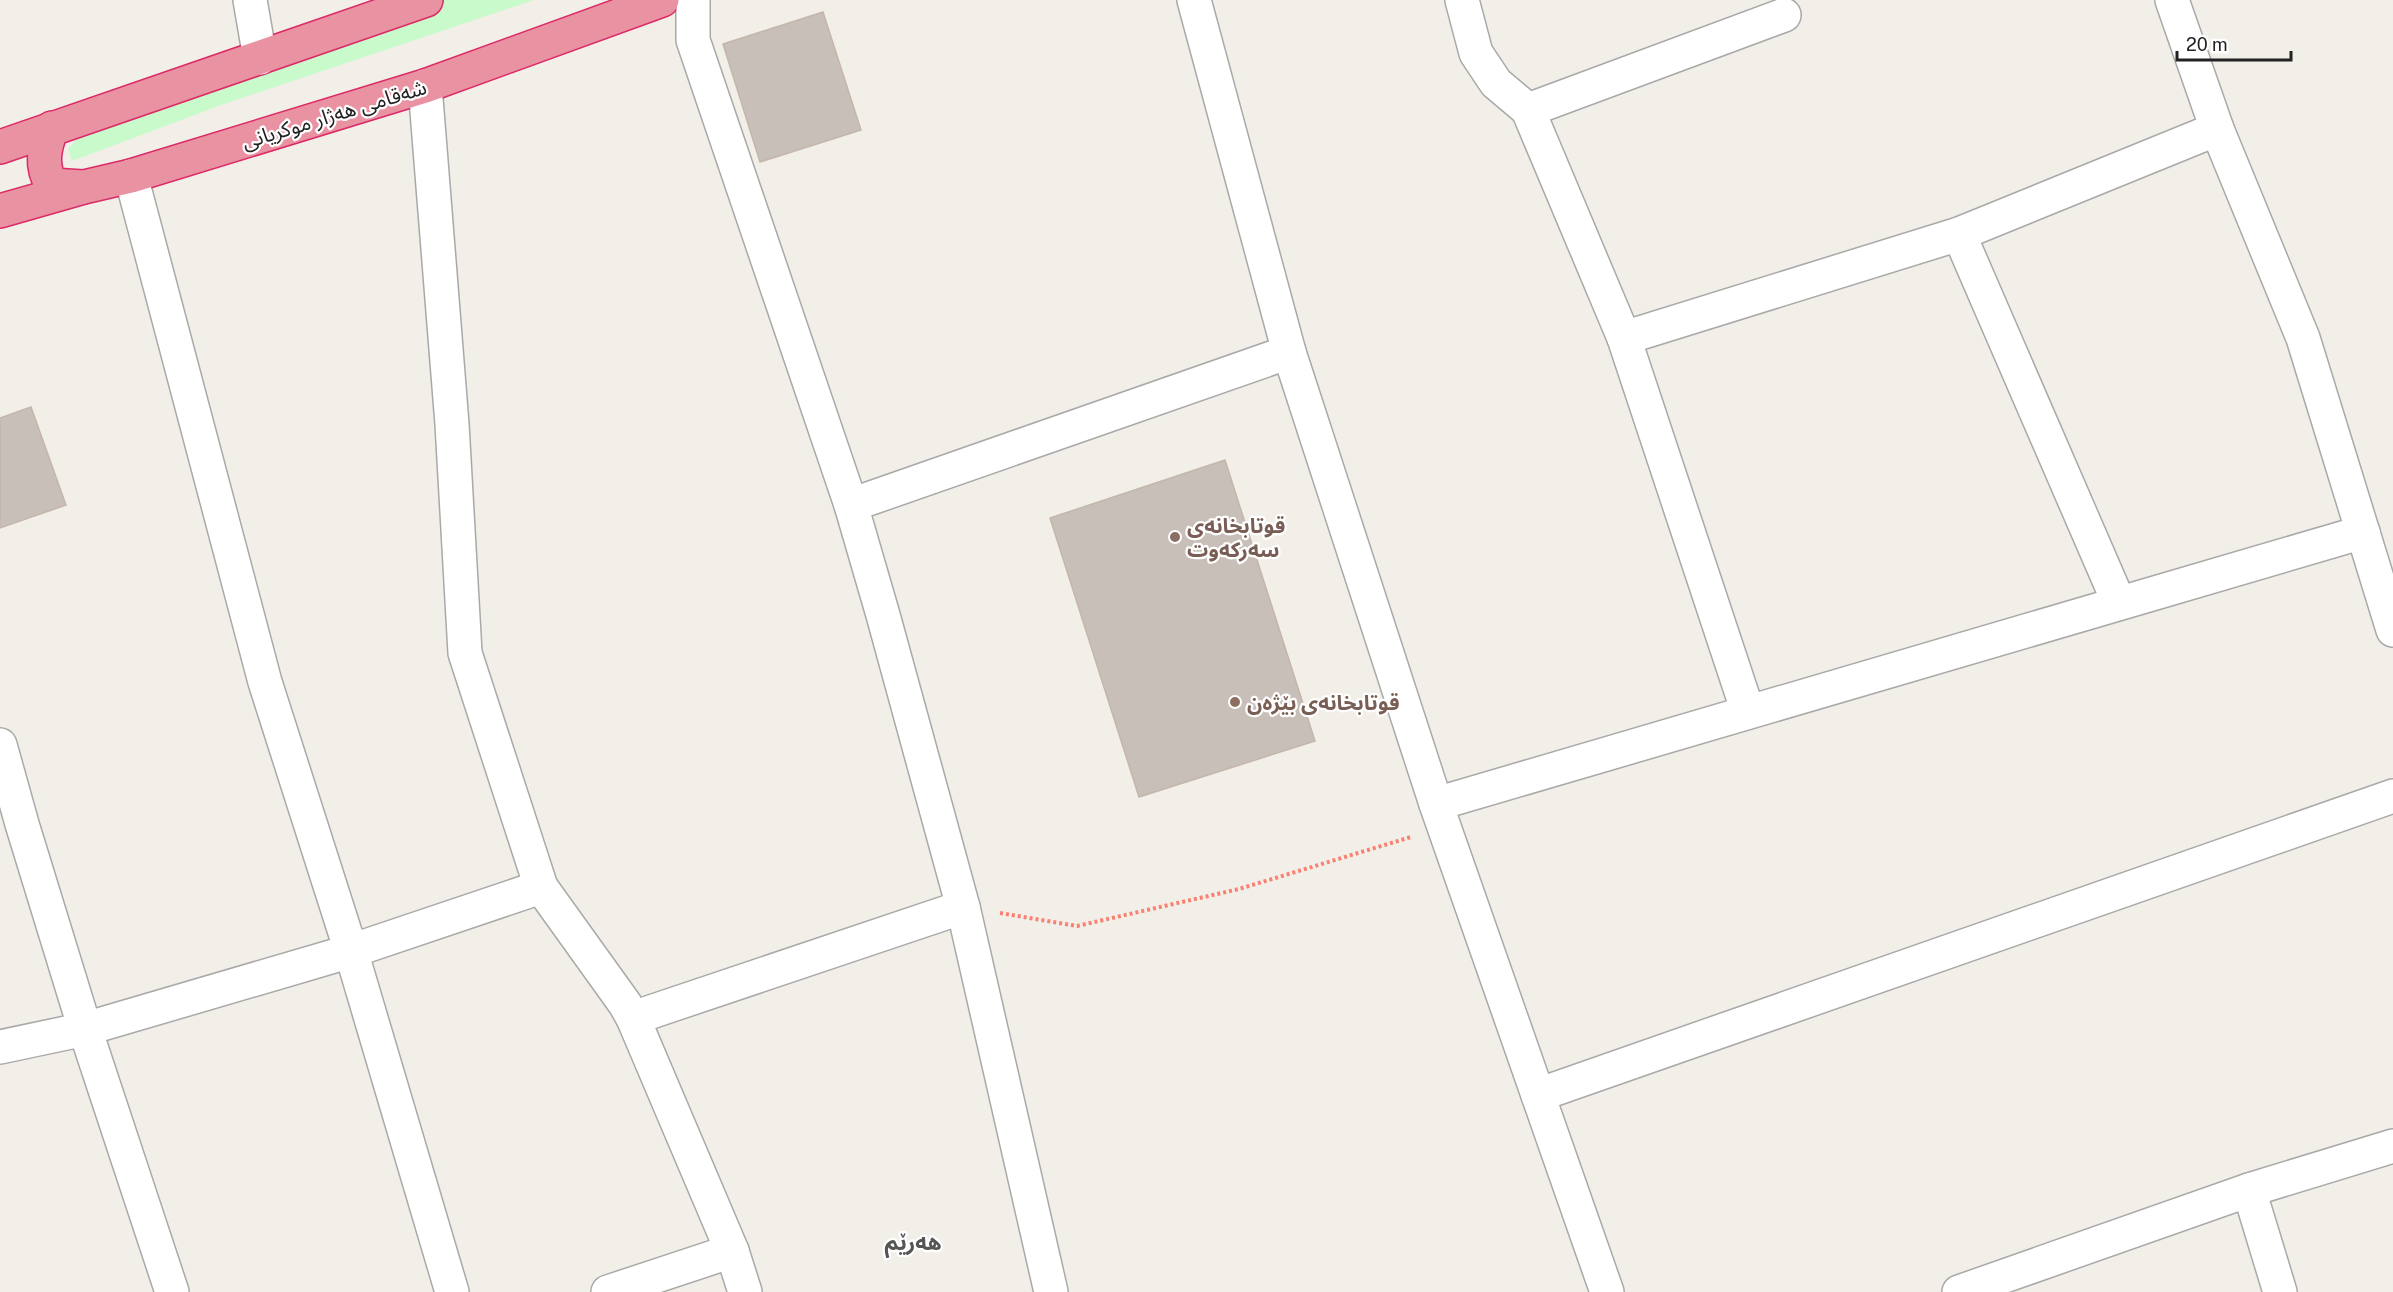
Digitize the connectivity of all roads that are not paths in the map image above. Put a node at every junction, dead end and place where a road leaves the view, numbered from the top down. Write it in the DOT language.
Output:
graph roads {
  1 [pos="250,0"];
  2 [pos="426,0"];
  3 [pos="662,0"];
  4 [pos="693,0"];
  5 [pos="1194,0"];
  6 [pos="1462,0"];
  7 [pos="2172,0"];
  8 [pos="1784,15"];
  9 [pos="261,58"];
  10 [pos="425,86"];
  11 [pos="1528,110"];
  12 [pos="52,128"];
  13 [pos="2217,129"];
  14 [pos="0,147"];
  15 [pos="131,176"];
  16 [pos="84,187"];
  17 [pos="0,211"];
  18 [pos="1959,234"];
  19 [pos="1624,338"];
  20 [pos="1289,352"];
  21 [pos="851,506"];
  22 [pos="2363,532"];
  23 [pos="2119,603"];
  24 [pos="2393,630"];
  25 [pos="1748,712"];
  26 [pos="0,745"];
  27 [pos="2393,796"];
  28 [pos="1441,815"];
  29 [pos="541,887"];
  30 [pos="963,907"];
  31 [pos="351,951"];
  32 [pos="633,1018"];
  33 [pos="85,1029"];
  34 [pos="0,1047"];
  35 [pos="1538,1095"];
  36 [pos="2393,1146"];
  37 [pos="2249,1190"];
  38 [pos="732,1251"];
  39 [pos="1968,1291"];
  40 [pos="172,1292"];
  41 [pos="452,1292"];
  42 [pos="608,1292"];
  43 [pos="745,1292"];
  44 [pos="1051,1292"];
  45 [pos="1607,1292"];
  46 [pos="2280,1292"];
  1 -- 9 [label="street"];
  2 -- 9 [label="highway"];
  3 -- 10 [label="highway, شەقامی ھەژار موکریانی"];
  4 -- 21 [label="street"];
  5 -- 20 [label="street"];
  6 -- 11 [label="street"];
  7 -- 13 [label="street"];
  8 -- 11 [label="street"];
  9 -- 12 [label="highway"];
  10 -- 15 [label="highway, شەقامی ھەژار موکریانی"];
  10 -- 29 [label="street"];
  11 -- 19 [label="street"];
  12 -- 14 [label="highway"];
  12 -- 16 [label="highway"];
  13 -- 18 [label="street"];
  13 -- 22 [label="street"];
  15 -- 16 [label="highway, شەقامی ھەژار موکریانی"];
  15 -- 31 [label="street"];
  16 -- 17 [label="highway, شەقامی ھەژار موکریانی"];
  18 -- 19 [label="street"];
  18 -- 23 [label="street"];
  19 -- 25 [label="street"];
  20 -- 21 [label="street"];
  20 -- 28 [label="street"];
  21 -- 30 [label="street"];
  22 -- 23 [label="street"];
  22 -- 24 [label="street"];
  23 -- 25 [label="street"];
  25 -- 28 [label="street"];
  26 -- 33 [label="street"];
  27 -- 35 [label="street"];
  28 -- 35 [label="street"];
  29 -- 31 [label="street"];
  29 -- 32 [label="street"];
  30 -- 32 [label="street"];
  30 -- 44 [label="street"];
  31 -- 33 [label="street"];
  31 -- 41 [label="street"];
  32 -- 38 [label="street"];
  33 -- 34 [label="street"];
  33 -- 40 [label="street"];
  35 -- 45 [label="street"];
  36 -- 37 [label="street"];
  37 -- 39 [label="street"];
  37 -- 46 [label="street"];
  38 -- 42 [label="street"];
  38 -- 43 [label="street"];
}
